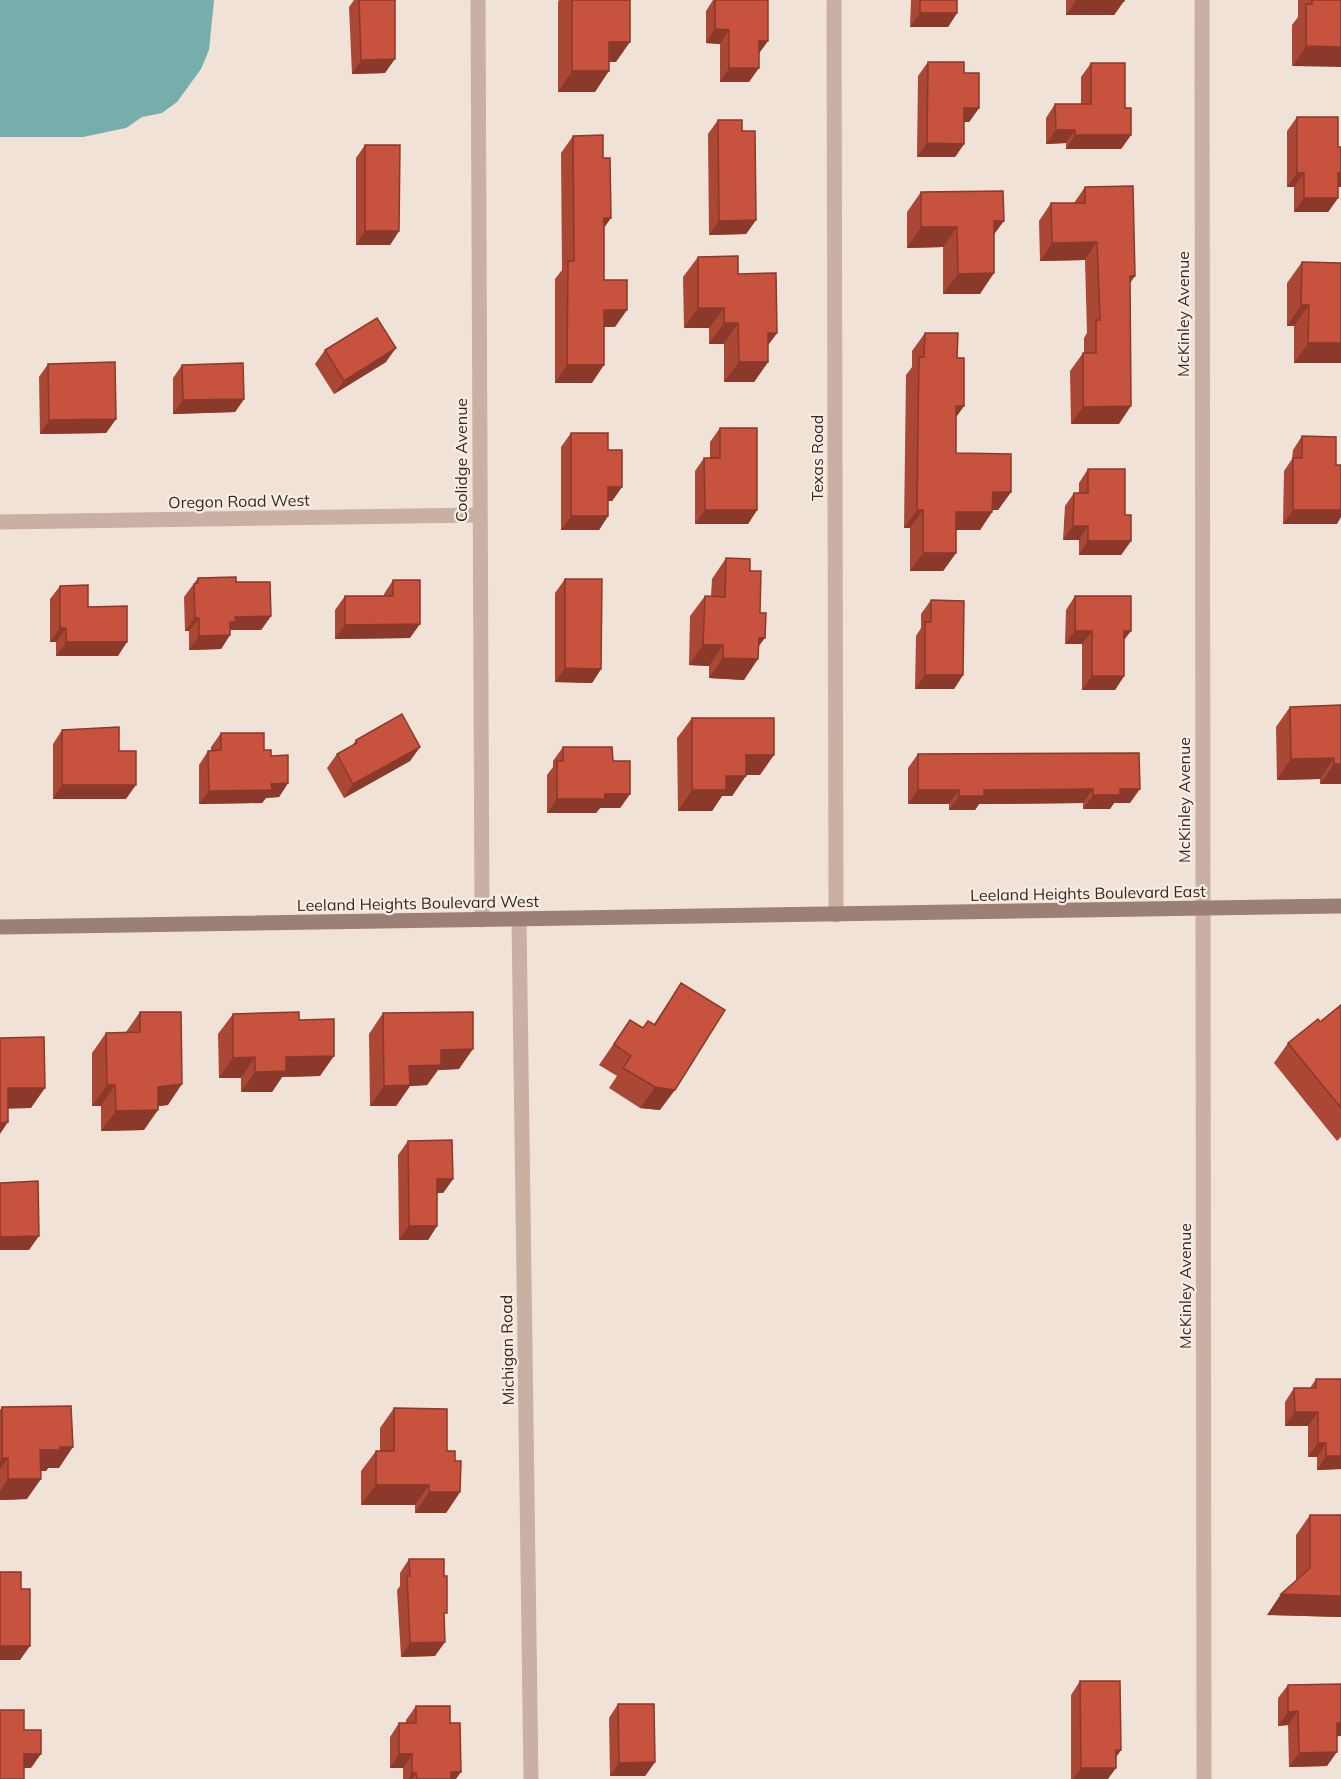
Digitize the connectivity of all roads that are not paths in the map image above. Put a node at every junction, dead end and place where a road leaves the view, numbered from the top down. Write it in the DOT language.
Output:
graph roads {
  1 [pos="478,0"];
  2 [pos="834,0"];
  3 [pos="1202,0"];
  4 [pos="479,515"];
  5 [pos="0,522"];
  6 [pos="1341,906"];
  7 [pos="1202,909"];
  8 [pos="836,915"];
  9 [pos="482,920"];
  10 [pos="519,920"];
  11 [pos="0,927"];
  12 [pos="531,1779"];
  13 [pos="1204,1779"];
  1 -- 4 [label="street, Coolidge Avenue"];
  2 -- 8 [label="street, Texas Road"];
  3 -- 7 [label="street, McKinley Avenue"];
  4 -- 5 [label="street, Oregon Road West"];
  4 -- 9 [label="street, Coolidge Avenue"];
  6 -- 7 [label="main road, Leeland Heights Boulevard East"];
  7 -- 8 [label="main road, Leeland Heights Boulevard East"];
  7 -- 13 [label="street, McKinley Avenue"];
  8 -- 10 [label="main road, Leeland Heights Boulevard West"];
  9 -- 10 [label="main road, Leeland Heights Boulevard West"];
  9 -- 11 [label="main road, Leeland Heights Boulevard West"];
  10 -- 12 [label="street, Michigan Road"];
}
